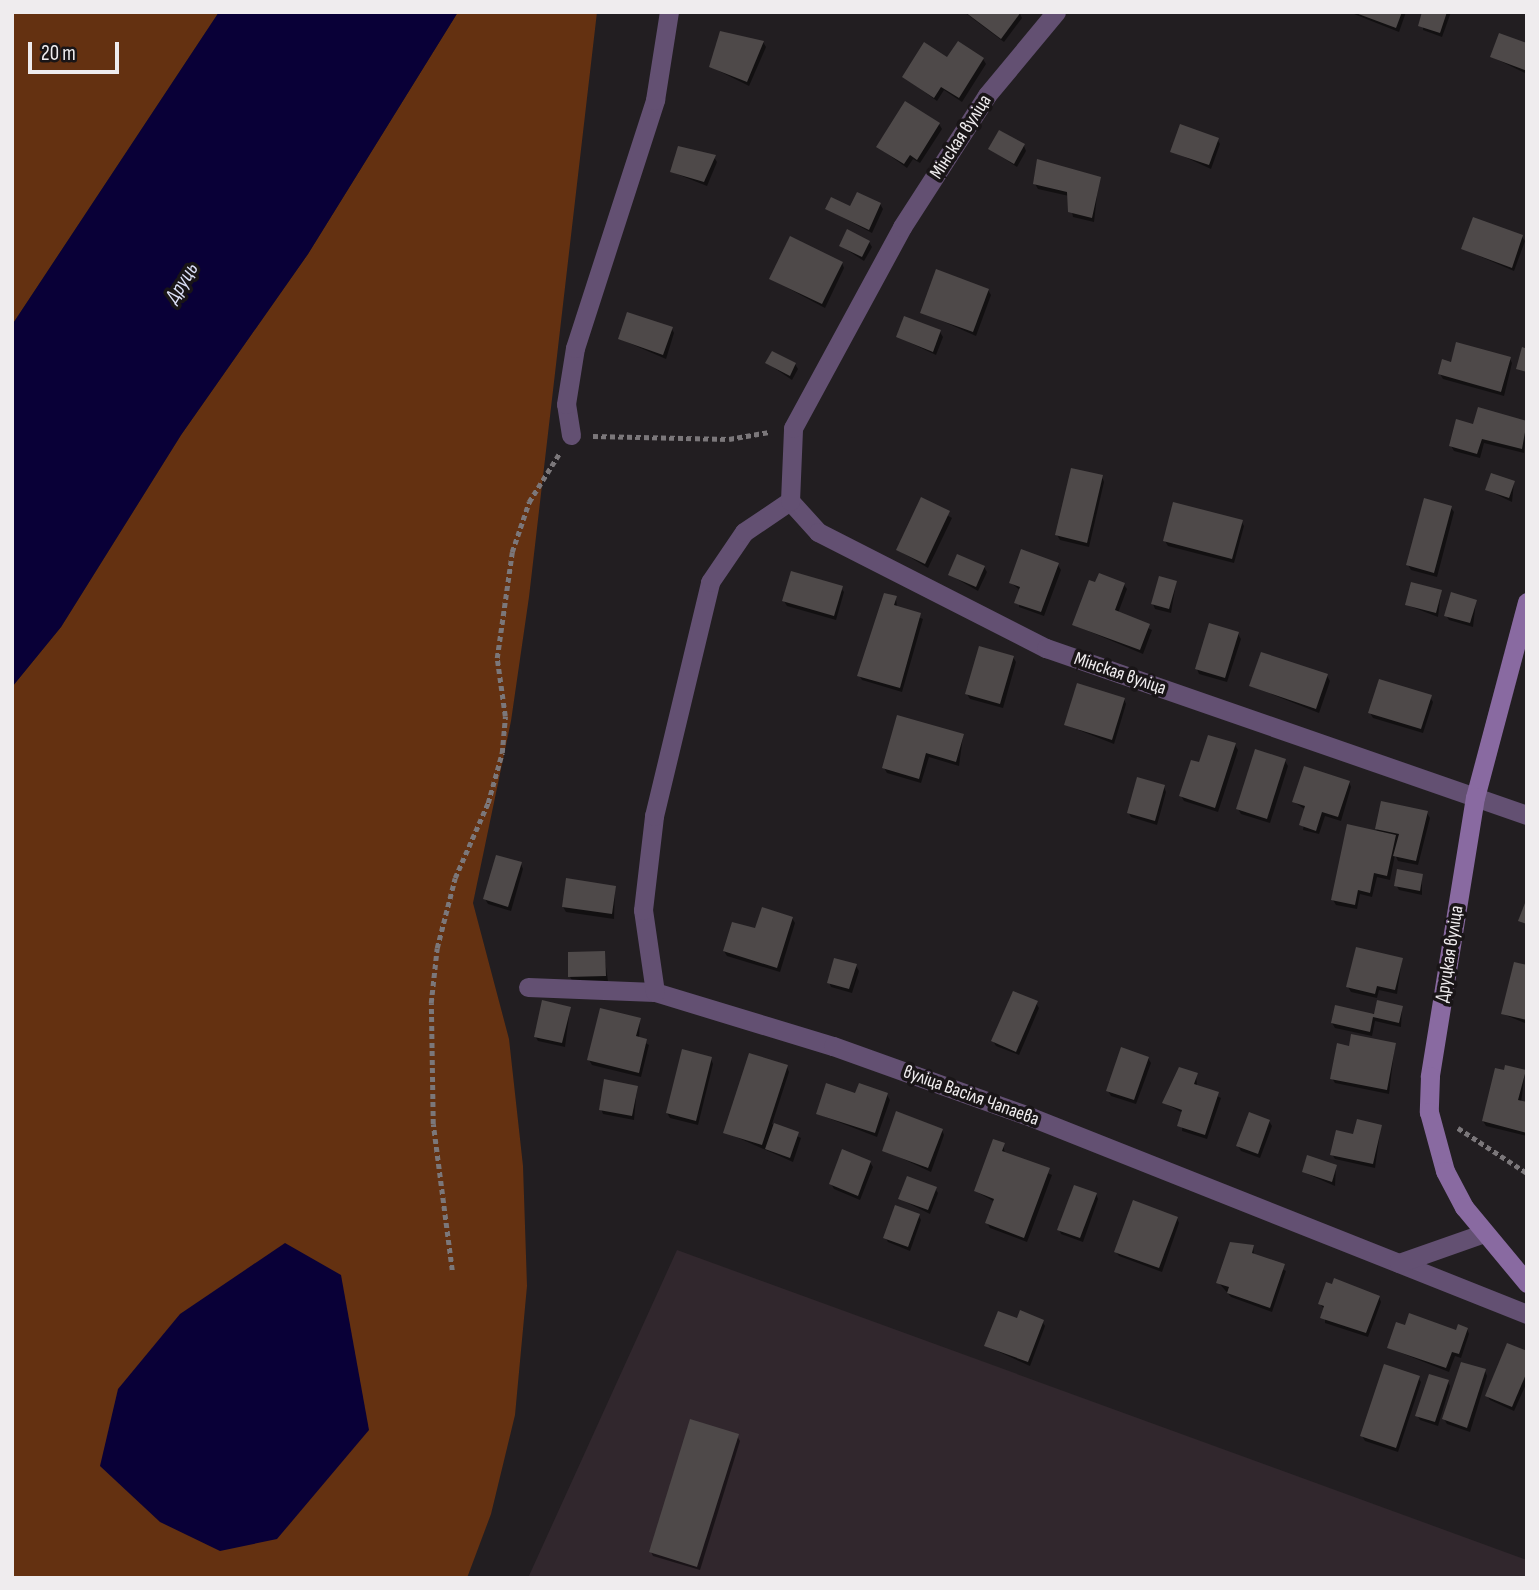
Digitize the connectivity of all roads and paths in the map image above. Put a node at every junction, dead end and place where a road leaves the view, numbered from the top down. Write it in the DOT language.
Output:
graph roads {
  1 [pos="669,12"];
  2 [pos="1056,12"];
  3 [pos="793,428"];
  4 [pos="571,435"];
  5 [pos="790,501"];
  6 [pos="1527,602"];
  7 [pos="1475,797"];
  8 [pos="1527,814"];
  9 [pos="528,987"];
  10 [pos="655,992"];
  11 [pos="1485,1233"];
  12 [pos="1399,1263"];
  13 [pos="452,1270"];
  14 [pos="1527,1283"];
  15 [pos="1527,1314"];
  1 -- 4 [label="street"];
  2 -- 3 [label="street, Мінская вуліца"];
  3 -- 4 [label="path"];
  3 -- 5 [label="street, Мінская вуліца"];
  4 -- 13 [label="path"];
  5 -- 7 [label="street, Мінская вуліца"];
  5 -- 10 [label="street"];
  6 -- 7 [label="main road, Друцкая вуліца"];
  7 -- 8 [label="street, Мінская вуліца"];
  7 -- 11 [label="main road, Друцкая вуліца"];
  9 -- 10 [label="street, вуліца Васіля Чапаева"];
  10 -- 12 [label="street, вуліца Васіля Чапаева"];
  11 -- 12 [label="street"];
  11 -- 14 [label="main road, Друцкая вуліца"];
  12 -- 15 [label="street, вуліца Васіля Чапаева"];
}
